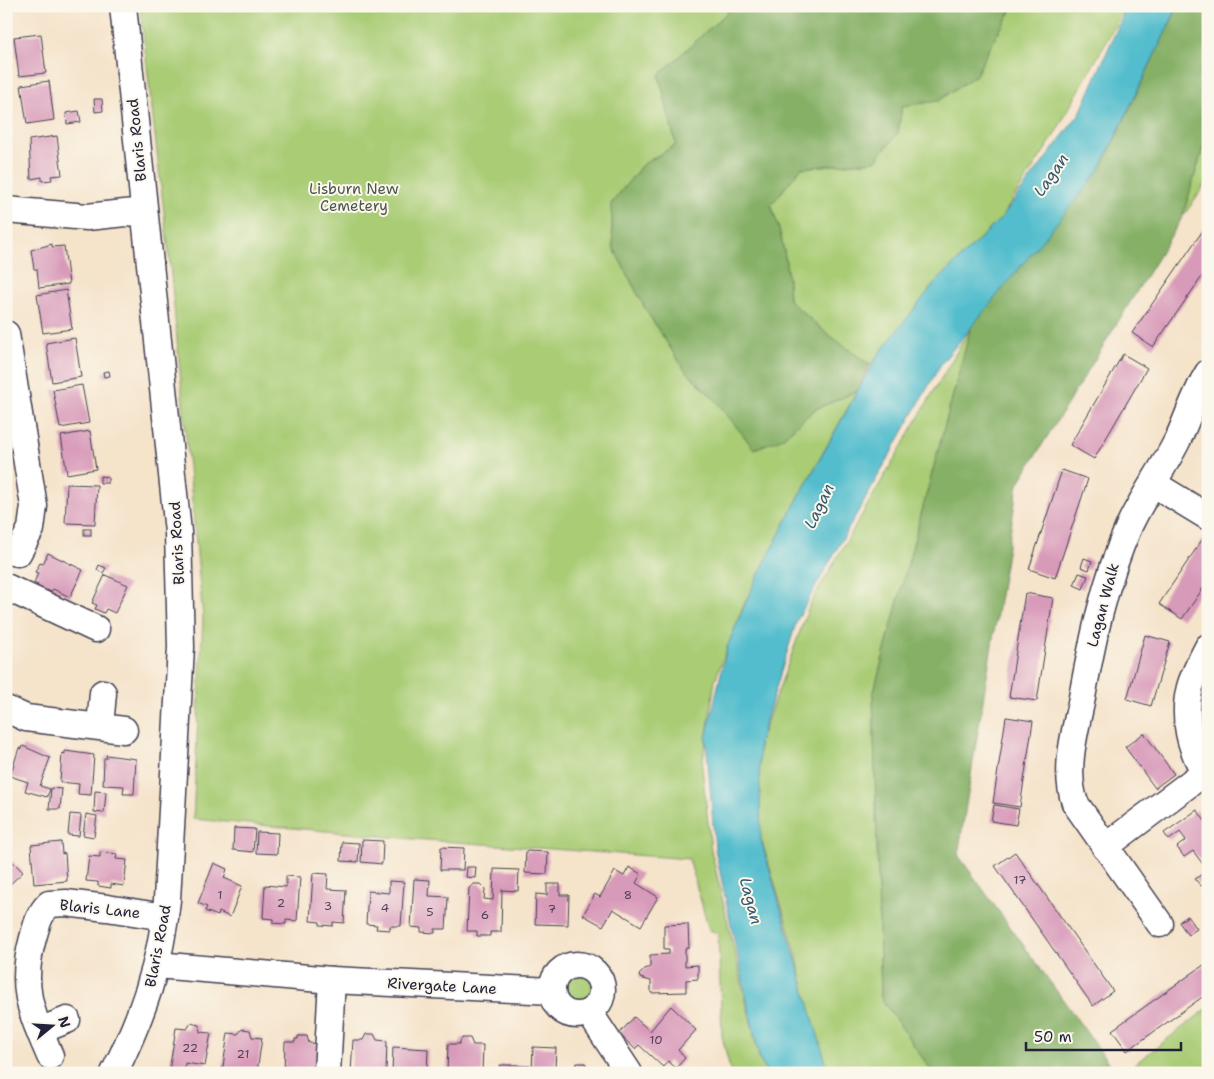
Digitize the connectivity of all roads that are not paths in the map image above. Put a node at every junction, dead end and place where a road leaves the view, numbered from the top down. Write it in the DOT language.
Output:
graph roads {
  1 [pos="123,6"];
  2 [pos="6,210"];
  3 [pos="144,211"];
  4 [pos="6,334"];
  5 [pos="1208,373"];
  6 [pos="10,383"];
  7 [pos="1154,484"];
  8 [pos="1208,517"];
  9 [pos="12,552"];
  10 [pos="6,579"];
  11 [pos="6,586"];
  12 [pos="96,629"];
  13 [pos="1208,647"];
  14 [pos="102,693"];
  15 [pos="6,709"];
  16 [pos="1206,774"];
  17 [pos="1105,847"];
  18 [pos="166,917"];
  19 [pos="1160,924"];
  20 [pos="157,965"];
  21 [pos="332,980"];
  22 [pos="552,991"];
  23 [pos="589,1012"];
  24 [pos="67,1020"];
  25 [pos="39,1031"];
  26 [pos="50,1056"];
  27 [pos="114,1073"];
  28 [pos="327,1073"];
  29 [pos="629,1073"];
  1 -- 3 [label="street, Blaris Road"];
  2 -- 3 [label="street"];
  3 -- 18 [label="street, Blaris Road"];
  4 -- 6 [label="street"];
  5 -- 7 [label="street, Lagan Walk"];
  6 -- 9 [label="street"];
  7 -- 8 [label="street"];
  7 -- 17 [label="street, Lagan Walk"];
  9 -- 10 [label="street"];
  11 -- 12 [label="street"];
  13 -- 16 [label="street"];
  14 -- 15 [label="street"];
  16 -- 17 [label="street"];
  17 -- 19 [label="street, Lagan Walk"];
  18 -- 20 [label="street, Blaris Road"];
  18 -- 25 [label="street, Blaris Lane"];
  20 -- 21 [label="street, Rivergate Lane"];
  20 -- 27 [label="street, Blaris Road"];
  21 -- 22 [label="street, Rivergate Lane"];
  21 -- 28 [label="street"];
  22 -- 23 [label="street"];
  22 -- 23 [label="street"];
  23 -- 29 [label="street"];
  24 -- 25 [label="street"];
  25 -- 26 [label="street, Blaris Lane"];
}
